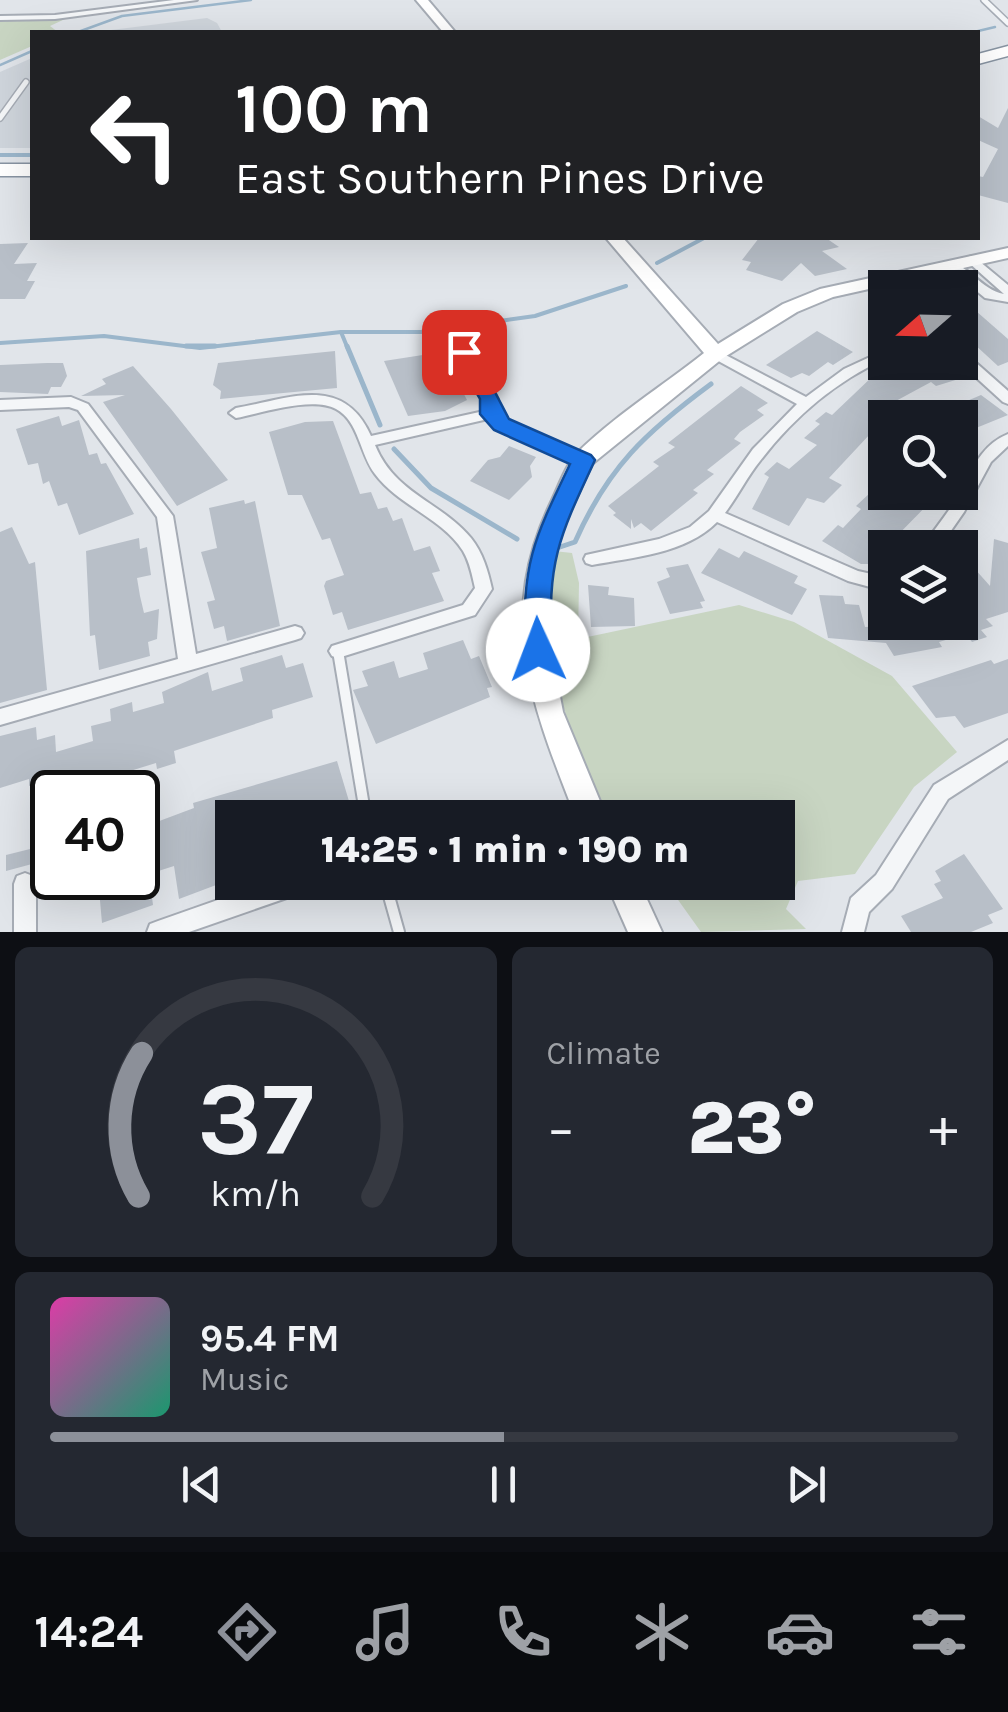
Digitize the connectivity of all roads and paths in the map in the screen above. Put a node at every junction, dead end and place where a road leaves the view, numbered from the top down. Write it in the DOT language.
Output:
graph roads {
  1 [pos="193,0"];
  2 [pos="406,0"];
  3 [pos="422,0"];
  4 [pos="984,0"];
  5 [pos="0,18"];
  6 [pos="1008,23"];
  7 [pos="430,30"];
  8 [pos="447,30"];
  9 [pos="1008,37"];
  10 [pos="980,44"];
  11 [pos="1008,51"];
  12 [pos="980,58"];
  13 [pos="26,82"];
  14 [pos="0,118"];
  15 [pos="0,170"];
  16 [pos="30,170"];
  17 [pos="30,184"];
  18 [pos="0,185"];
  19 [pos="616,240"];
  20 [pos="1001,254"];
  21 [pos="973,260"];
  22 [pos="952,265"];
  23 [pos="1008,291"];
  24 [pos="1008,298"];
  25 [pos="464,352"];
  26 [pos="716,354"];
  27 [pos="868,361"];
  28 [pos="978,372"];
  29 [pos="1008,399"];
  30 [pos="806,403"];
  31 [pos="0,405"];
  32 [pos="236,413"];
  33 [pos="491,414"];
  34 [pos="1008,438"];
  35 [pos="366,442"];
  36 [pos="583,460"];
  37 [pos="716,516"];
  38 [pos="943,530"];
  39 [pos="592,560"];
  40 [pos="868,580"];
  41 [pos="295,632"];
  42 [pos="338,650"];
  43 [pos="188,662"];
  44 [pos="0,717"];
  45 [pos="1008,749"];
  46 [pos="361,800"];
  47 [pos="585,800"];
  48 [pos="24,884"];
  49 [pos="250,900"];
  50 [pos="390,900"];
  51 [pos="630,900"];
  52 [pos="848,931"];
  53 [pos="26,932"];
  54 [pos="158,932"];
  55 [pos="399,932"];
  56 [pos="644,932"];
  1 -- 5 [label="street"];
  2 -- 7 [label="street"];
  3 -- 8 [label="street"];
  4 -- 6 [label="lane"];
  9 -- 10 [label="highway"];
  11 -- 12 [label="highway"];
  13 -- 14 [label="lane"];
  15 -- 16 [label="highway"];
  17 -- 18 [label="highway"];
  19 -- 26 [label="street"];
  20 -- 21 [label="street"];
  21 -- 22 [label="street"];
  21 -- 23 [label="street"];
  22 -- 24 [label="street"];
  22 -- 26 [label="street"];
  25 -- 33 [label="street"];
  26 -- 30 [label="street"];
  26 -- 36 [label="street"];
  27 -- 30 [label="street"];
  28 -- 29 [label="street"];
  30 -- 37 [label="street"];
  31 -- 43 [label="street"];
  32 -- 35 [label="street"];
  33 -- 35 [label="street"];
  33 -- 36 [label="street"];
  34 -- 38 [label="street"];
  35 -- 42 [label="street"];
  36 -- 47 [label="street"];
  37 -- 39 [label="street"];
  37 -- 40 [label="street"];
  41 -- 43 [label="street"];
  42 -- 46 [label="lane"];
  43 -- 44 [label="street"];
  45 -- 52 [label="street"];
  48 -- 53 [label="street"];
  49 -- 54 [label="street"];
  50 -- 55 [label="lane"];
  51 -- 56 [label="street"];
}
